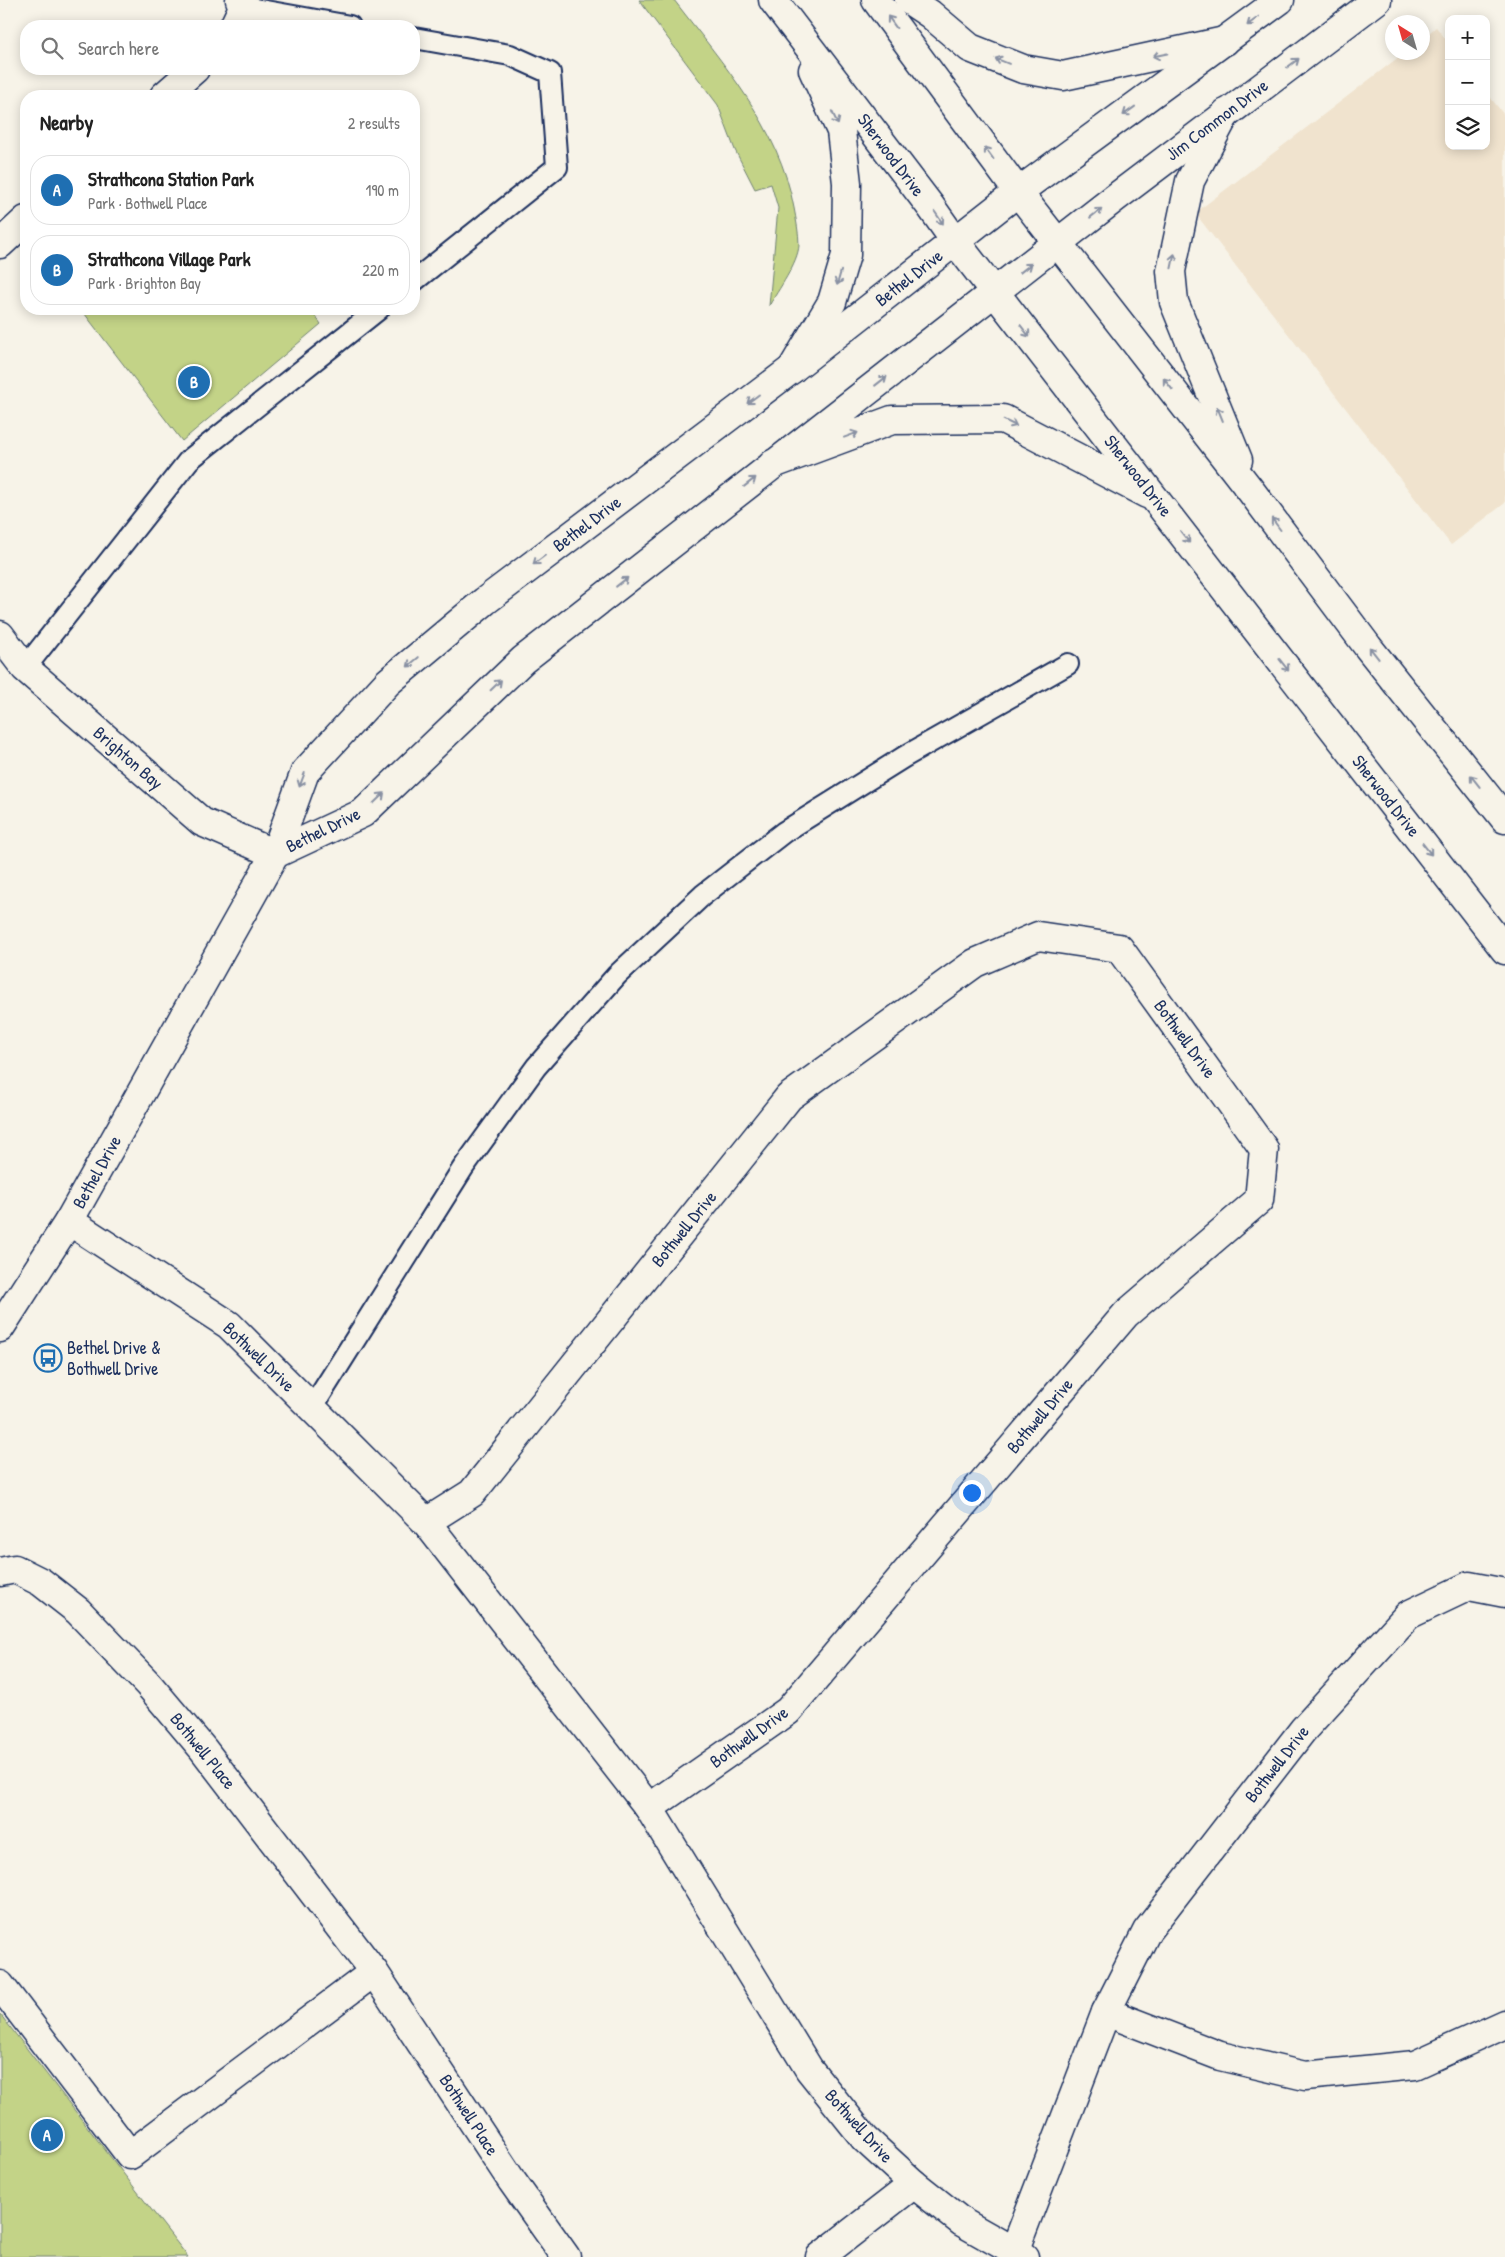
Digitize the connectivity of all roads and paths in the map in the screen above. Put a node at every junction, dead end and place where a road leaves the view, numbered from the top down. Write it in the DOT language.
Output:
graph roads {
  1 [pos="773,0"];
  2 [pos="876,0"];
  3 [pos="909,0"];
  4 [pos="1280,0"];
  5 [pos="1377,0"];
  6 [pos="239,11"];
  7 [pos="306,20"];
  8 [pos="793,26"];
  9 [pos="420,39"];
  10 [pos="1225,41"];
  11 [pos="187,75"];
  12 [pos="171,90"];
  13 [pos="1226,113"];
  14 [pos="1018,192"];
  15 [pos="20,226"];
  16 [pos="955,241"];
  17 [pos="1058,243"];
  18 [pos="0,244"];
  19 [pos="420,276"];
  20 [pos="995,293"];
  21 [pos="371,315"];
  22 [pos="792,370"];
  23 [pos="773,464"];
  24 [pos="1251,491"];
  25 [pos="1155,498"];
  26 [pos="0,635"];
  27 [pos="1068,664"];
  28 [pos="25,668"];
  29 [pos="1505,819"];
  30 [pos="275,854"];
  31 [pos="1505,950"];
  32 [pos="69,1222"];
  33 [pos="0,1328"];
  34 [pos="312,1408"];
  35 [pos="426,1522"];
  36 [pos="0,1572"];
  37 [pos="1505,1593"];
  38 [pos="649,1808"];
  39 [pos="374,1972"];
  40 [pos="0,1985"];
  41 [pos="1106,2012"];
  42 [pos="1505,2024"];
  43 [pos="914,2184"];
  44 [pos="1017,2255"];
  45 [pos="566,2257"];
  46 [pos="820,2257"];
  1 -- 8 [label="street, Sherwood Drive"];
  14 -- 2 [label="street, one-way"];
  10 -- 3 [label="street, one-way"];
  4 -- 10 [label="street, one-way"];
  13 -- 5 [label="street, Jim Common Drive, one-way"];
  6 -- 7 [label="lane"];
  8 -- 16 [label="street, Sherwood Drive, one-way"];
  8 -- 22 [label="street, one-way"];
  9 -- 19 [label="lane"];
  10 -- 14 [label="street, one-way"];
  11 -- 12 [label="street"];
  17 -- 13 [label="street, Jim Common Drive, one-way"];
  24 -- 13 [label="street, one-way"];
  14 -- 16 [label="street, Bethel Drive"];
  14 -- 17 [label="street"];
  15 -- 18 [label="street"];
  16 -- 20 [label="street, Sherwood Drive"];
  16 -- 22 [label="street, Bethel Drive"];
  20 -- 17 [label="street, Jim Common Drive, one-way"];
  24 -- 17 [label="street, one-way"];
  23 -- 20 [label="street, Bethel Drive, one-way"];
  20 -- 25 [label="street, Sherwood Drive, one-way"];
  21 -- 28 [label="lane"];
  22 -- 30 [label="street, Bethel Drive, one-way"];
  23 -- 25 [label="street, one-way"];
  30 -- 23 [label="street, Bethel Drive, one-way"];
  29 -- 24 [label="street, one-way"];
  25 -- 31 [label="street, Sherwood Drive, one-way"];
  26 -- 28 [label="street, Brighton Bay"];
  27 -- 34 [label="lane"];
  28 -- 30 [label="street, Brighton Bay"];
  30 -- 32 [label="street, Bethel Drive"];
  32 -- 33 [label="street, Bethel Drive"];
  32 -- 34 [label="street, Bothwell Drive"];
  34 -- 35 [label="street, Bothwell Drive"];
  35 -- 38 [label="street, Bothwell Drive"];
  35 -- 38 [label="street, Bothwell Drive"];
  36 -- 39 [label="street, Bothwell Place"];
  37 -- 41 [label="street, Bothwell Drive"];
  38 -- 43 [label="street, Bothwell Drive"];
  39 -- 40 [label="street"];
  39 -- 45 [label="street, Bothwell Place"];
  41 -- 42 [label="street"];
  41 -- 44 [label="street, Bothwell Drive"];
  43 -- 44 [label="street, Bothwell Drive"];
  43 -- 46 [label="street"];
}
